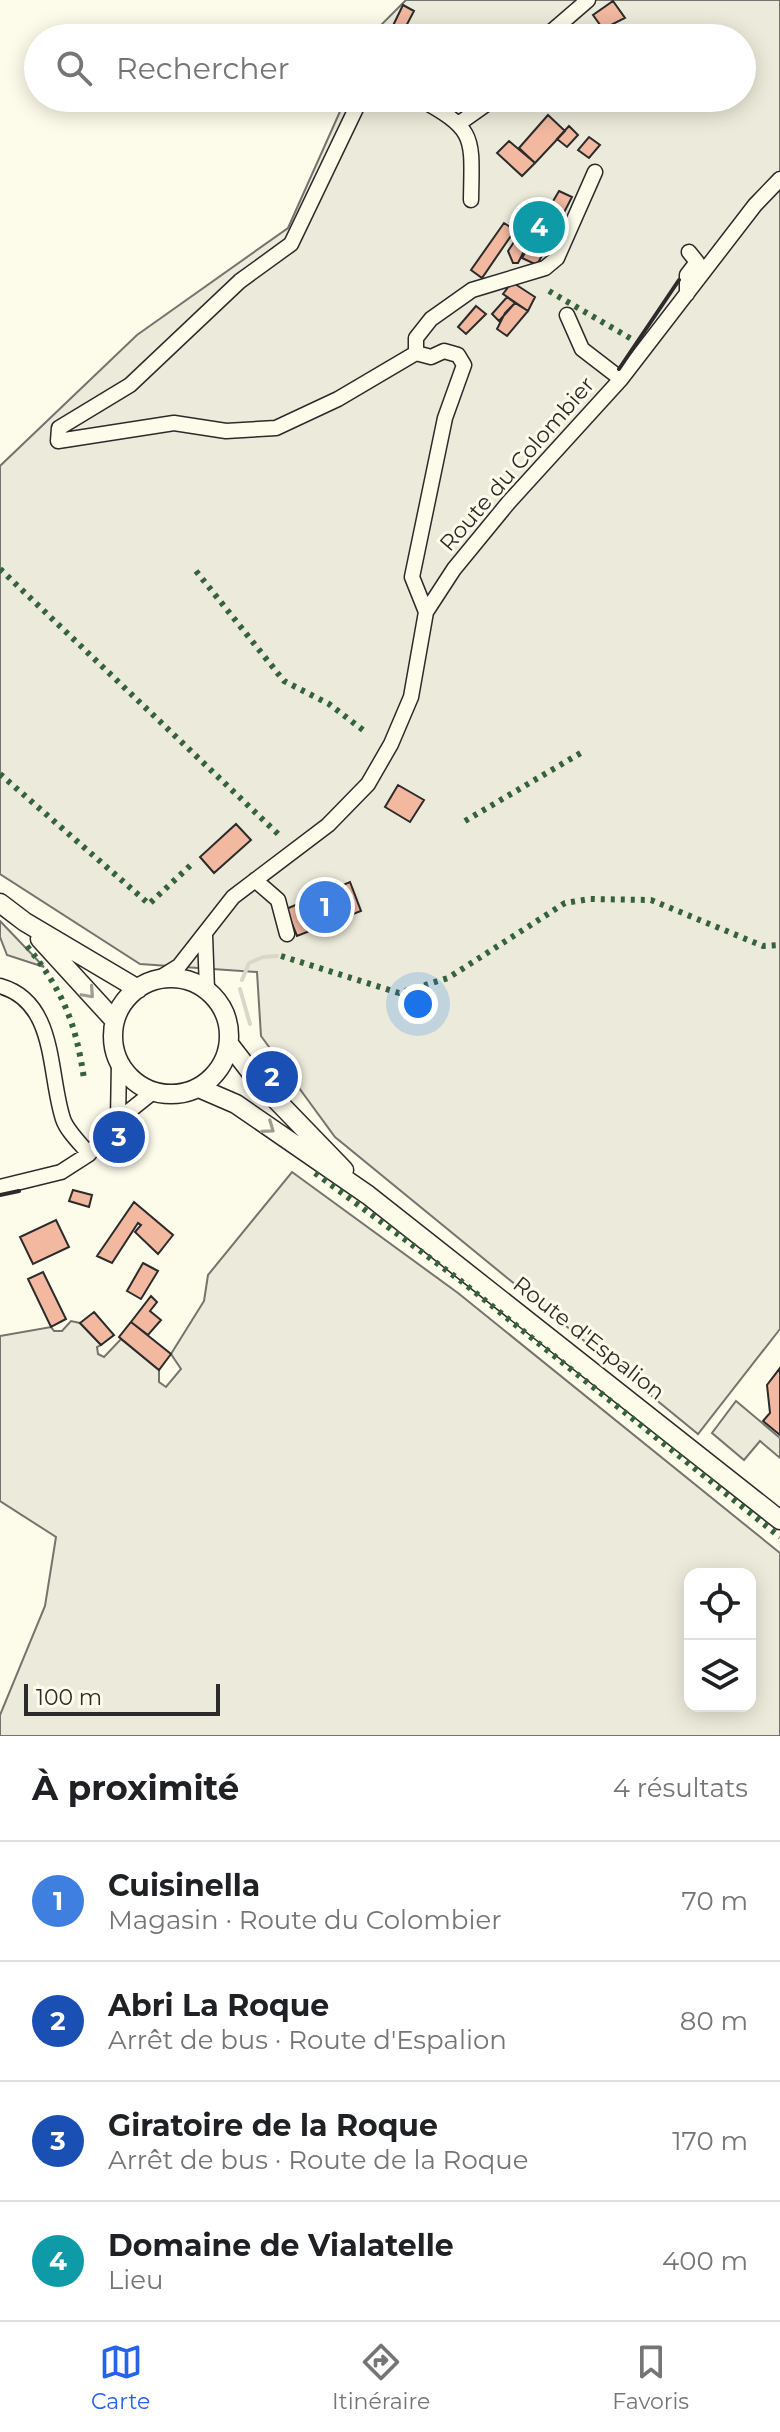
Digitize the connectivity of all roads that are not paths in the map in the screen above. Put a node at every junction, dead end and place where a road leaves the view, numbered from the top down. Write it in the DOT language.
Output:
graph roads {
  1 [pos="588,0"];
  2 [pos="560,24"];
  3 [pos="354,112"];
  4 [pos="443,112"];
  5 [pos="471,112"];
  6 [pos="461,122"];
  7 [pos="595,172"];
  8 [pos="780,179"];
  9 [pos="471,200"];
  10 [pos="689,252"];
  11 [pos="687,294"];
  12 [pos="567,315"];
  13 [pos="416,353"];
  14 [pos="621,379"];
  15 [pos="426,612"];
  16 [pos="255,880"];
  17 [pos="0,903"];
  18 [pos="25,922"];
  19 [pos="287,934"];
  20 [pos="205,935"];
  21 [pos="147,985"];
  22 [pos="0,986"];
  23 [pos="207,990"];
  24 [pos="115,1021"];
  25 [pos="229,1044"];
  26 [pos="119,1062"];
  27 [pos="199,1088"];
  28 [pos="153,1092"];
  29 [pos="118,1120"];
  30 [pos="89,1154"];
  31 [pos="0,1187"];
  32 [pos="368,1195"];
  33 [pos="780,1520"];
  1 -- 2 [label="street"];
  3 -- 13 [label="street"];
  4 -- 6 [label="street"];
  5 -- 6 [label="street"];
  6 -- 9 [label="street"];
  7 -- 13 [label="street"];
  8 -- 11 [label="street, Route du Colombier"];
  10 -- 11 [label="street"];
  11 -- 14 [label="street, Route du Colombier"];
  12 -- 14 [label="street"];
  13 -- 15 [label="street"];
  14 -- 15 [label="street, Route du Colombier"];
  15 -- 16 [label="street, Route du Colombier"];
  16 -- 19 [label="street"];
  16 -- 20 [label="street, Route du Colombier"];
  17 -- 18 [label="main road"];
  18 -- 21 [label="main road"];
  18 -- 24 [label="main road, one-way"];
  20 -- 21 [label="street, Route du Colombier"];
  20 -- 23 [label="street"];
  21 -- 23 [label="main road"];
  21 -- 24 [label="main road"];
  22 -- 30 [label="street"];
  23 -- 25 [label="main road"];
  24 -- 26 [label="main road"];
  25 -- 27 [label="main road"];
  25 -- 32 [label="main road, Route d'Espalion"];
  26 -- 28 [label="main road"];
  26 -- 29 [label="street"];
  27 -- 28 [label="main road"];
  27 -- 32 [label="main road, Route d'Espalion, one-way"];
  28 -- 29 [label="street"];
  29 -- 30 [label="street"];
  30 -- 31 [label="street"];
  32 -- 33 [label="main road, Route d'Espalion"];
}
